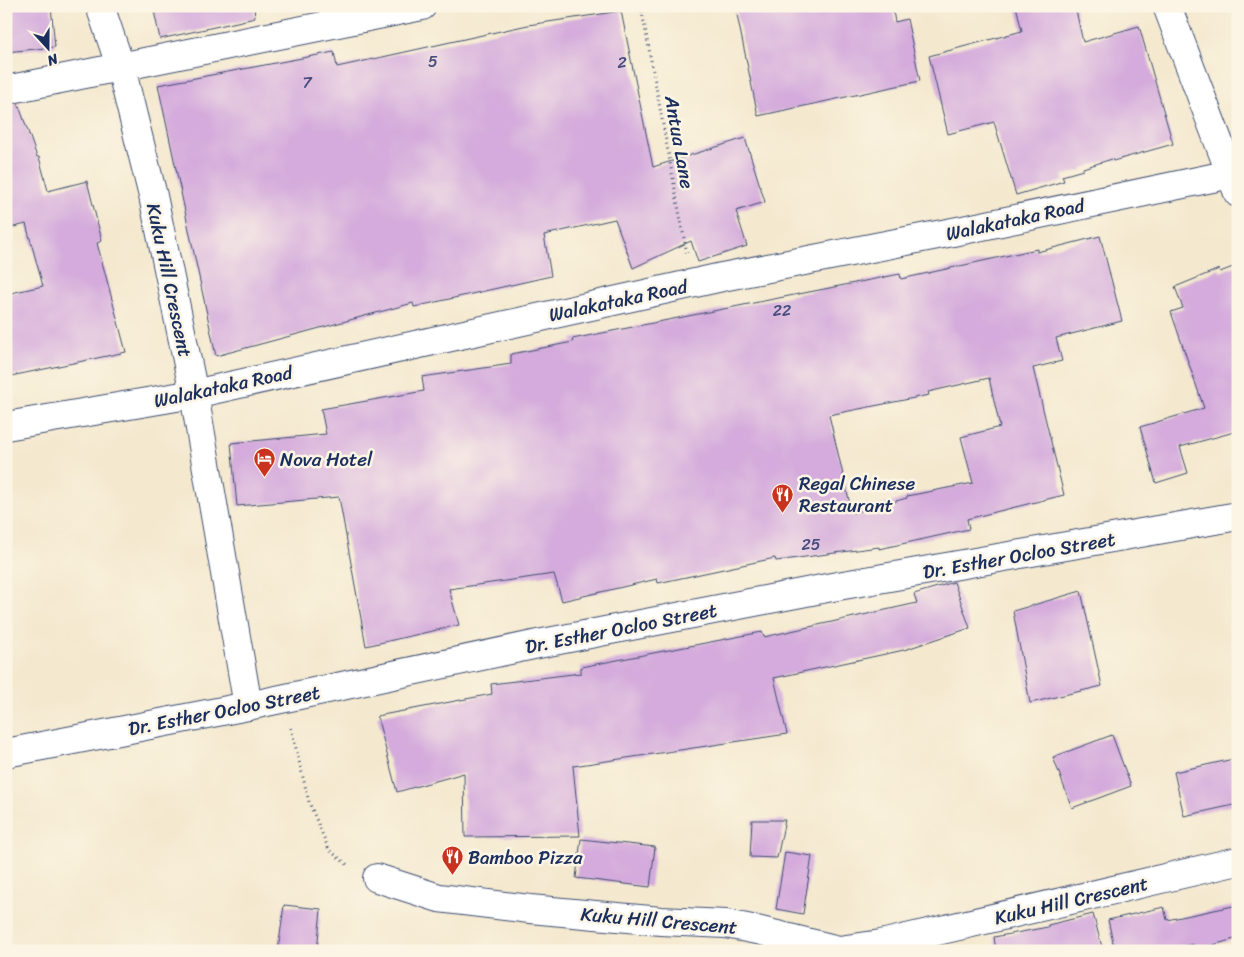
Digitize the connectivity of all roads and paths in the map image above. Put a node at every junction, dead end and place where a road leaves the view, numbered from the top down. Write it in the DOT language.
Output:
graph roads {
  1 [pos="100,6"];
  2 [pos="422,6"];
  3 [pos="641,6"];
  4 [pos="1167,6"];
  5 [pos="122,68"];
  6 [pos="6,90"];
  7 [pos="1234,183"];
  8 [pos="692,284"];
  9 [pos="194,394"];
  10 [pos="6,426"];
  11 [pos="1238,516"];
  12 [pos="284,698"];
  13 [pos="248,706"];
  14 [pos="6,753"];
  15 [pos="1238,861"];
  16 [pos="378,878"];
  17 [pos="839,950"];
  1 -- 5 [label="street, Kuku Hill Crescent"];
  2 -- 5 [label="street"];
  3 -- 8 [label="path, Antua Lane"];
  4 -- 7 [label="street"];
  5 -- 6 [label="street"];
  5 -- 9 [label="street, Kuku Hill Crescent"];
  7 -- 8 [label="street, Walakataka Road"];
  8 -- 9 [label="street, Walakataka Road"];
  9 -- 10 [label="street, Walakataka Road"];
  9 -- 13 [label="street, Kuku Hill Crescent"];
  11 -- 12 [label="street, Dr. Esther Ocloo Street"];
  12 -- 13 [label="street, Dr. Esther Ocloo Street"];
  12 -- 16 [label="path"];
  13 -- 14 [label="street, Dr. Esther Ocloo Street"];
  15 -- 17 [label="street, Kuku Hill Crescent"];
  16 -- 17 [label="street, Kuku Hill Crescent"];
}
